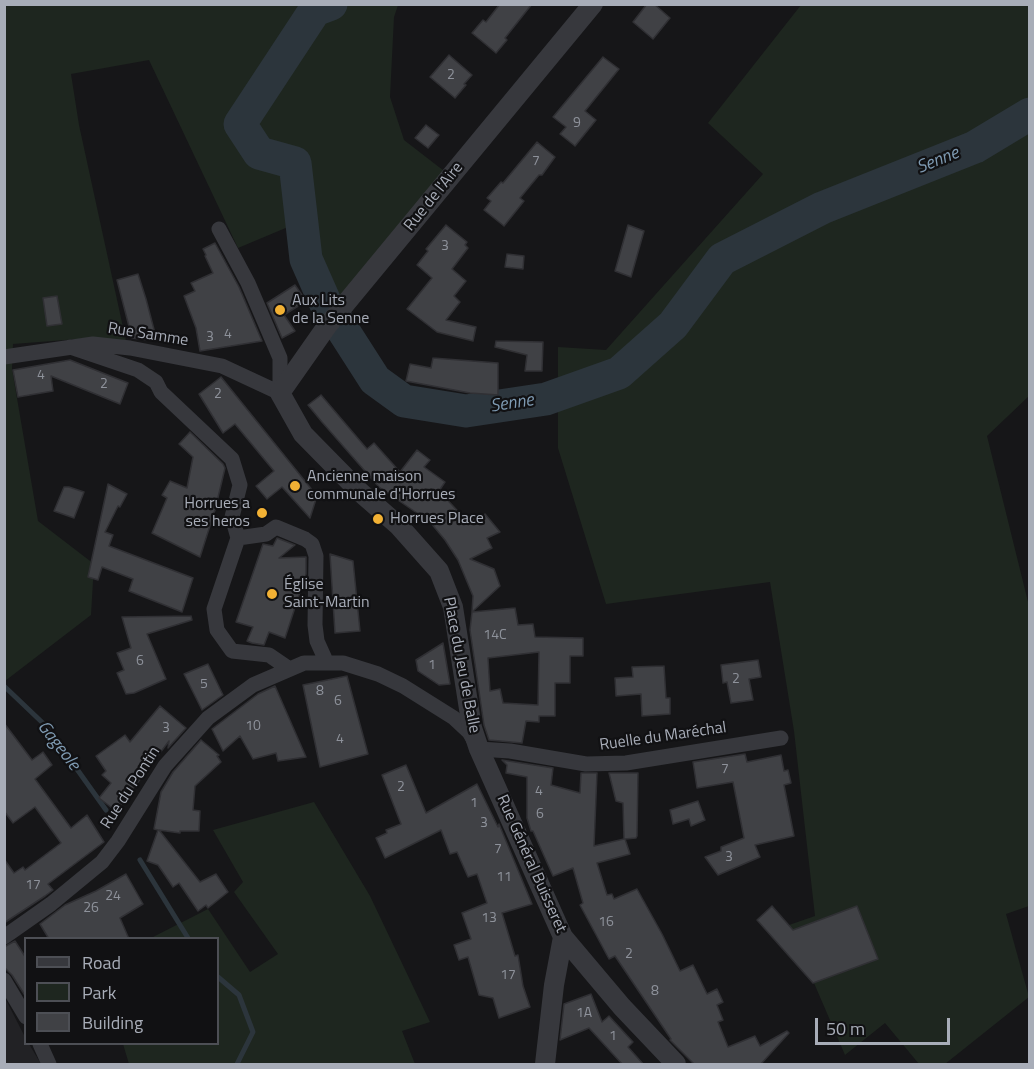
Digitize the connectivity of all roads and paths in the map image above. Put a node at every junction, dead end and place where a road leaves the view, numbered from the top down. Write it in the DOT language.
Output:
graph roads {
  1 [pos="592,4"];
  2 [pos="219,229"];
  3 [pos="70,346"];
  4 [pos="4,357"];
  5 [pos="280,393"];
  6 [pos="237,538"];
  7 [pos="326,662"];
  8 [pos="288,668"];
  9 [pos="781,738"];
  10 [pos="479,749"];
  11 [pos="4,937"];
  12 [pos="563,937"];
  13 [pos="4,980"];
  14 [pos="24,1014"];
  15 [pos="40,1045"];
  16 [pos="49,1065"];
  17 [pos="545,1065"];
  18 [pos="676,1065"];
  1 -- 5 [label="street, Rue de l'Aire"];
  2 -- 5 [label="street"];
  3 -- 4 [label="street, Rue Samme"];
  3 -- 5 [label="street, Rue Samme"];
  3 -- 6 [label="street"];
  5 -- 10 [label="street, Place du Jeu de Balle"];
  6 -- 7 [label="street"];
  6 -- 8 [label="street"];
  7 -- 8 [label="street, Rue du Pontin"];
  7 -- 10 [label="street, Rue du Pontin"];
  8 -- 11 [label="street, Rue du Pontin"];
  9 -- 10 [label="street, Ruelle du Maréchal"];
  10 -- 12 [label="street, Rue Général Buisseret"];
  12 -- 17 [label="street"];
  12 -- 18 [label="street, Rue Général Buisseret"];
  13 -- 14 [label="street"];
  15 -- 16 [label="street"];
}
